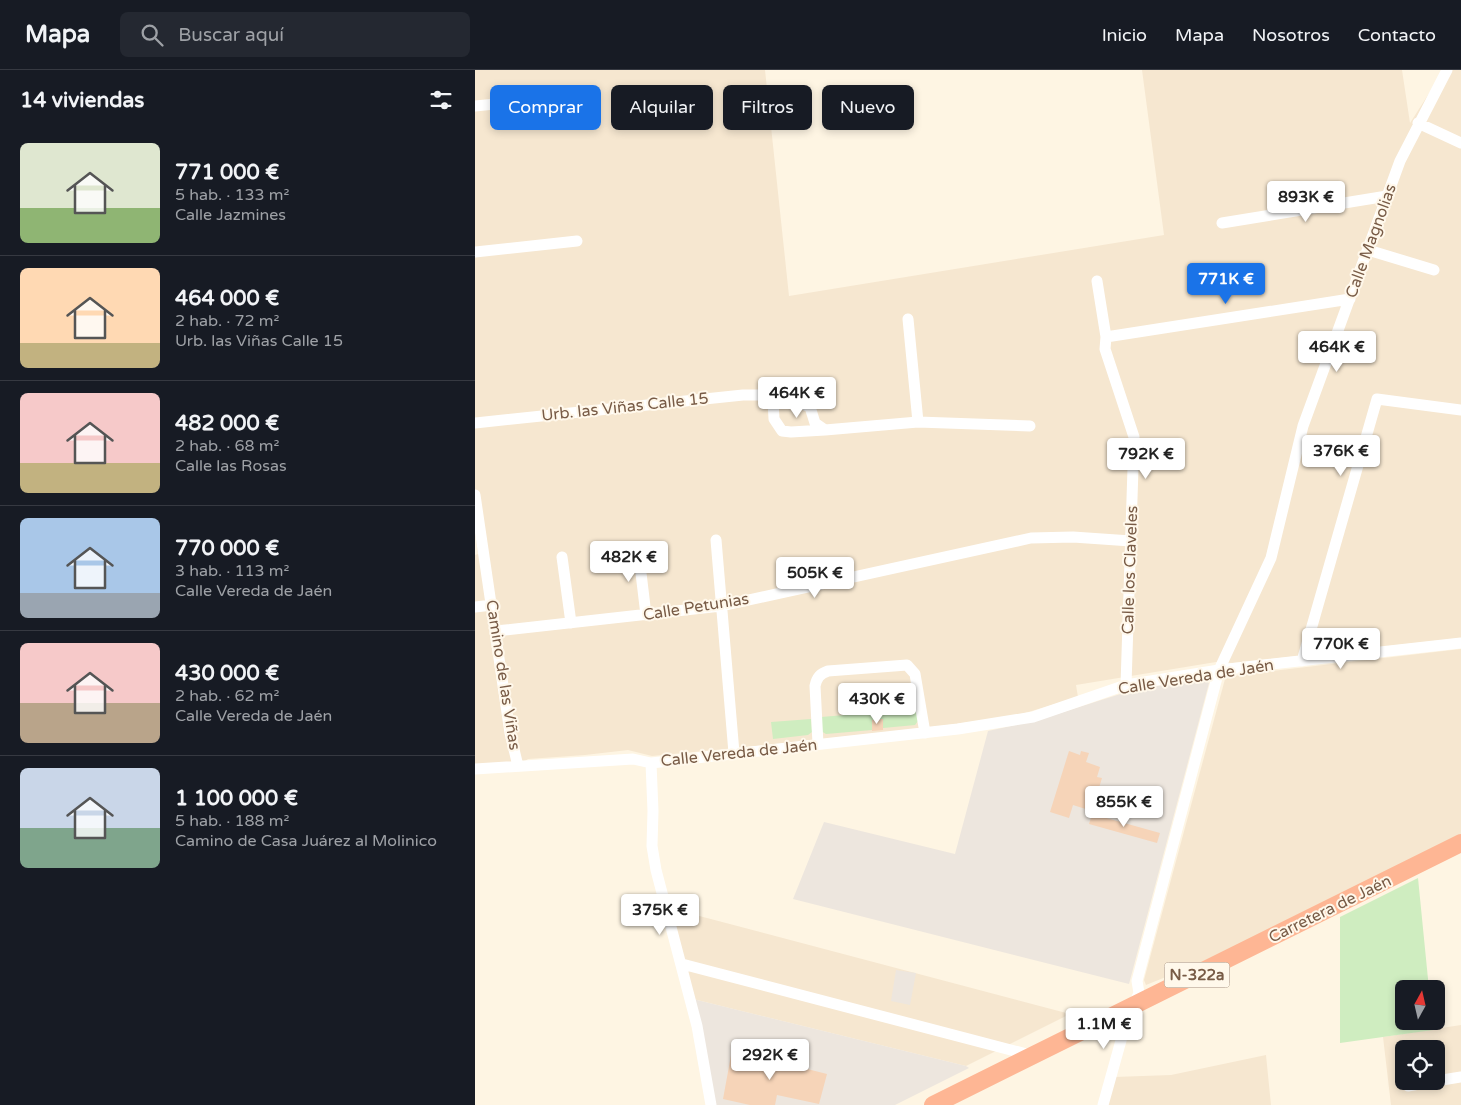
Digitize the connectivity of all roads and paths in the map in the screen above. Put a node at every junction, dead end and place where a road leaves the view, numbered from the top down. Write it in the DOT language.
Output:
graph roads {
  1 [pos="1447,70"];
  2 [pos="490,105"];
  3 [pos="475,106"];
  4 [pos="1419,123"];
  5 [pos="1461,143"];
  6 [pos="1387,196"];
  7 [pos="1221,223"];
  8 [pos="577,241"];
  9 [pos="1368,250"];
  10 [pos="475,252"];
  11 [pos="1434,270"];
  12 [pos="1097,281"];
  13 [pos="1350,299"];
  14 [pos="908,319"];
  15 [pos="1106,336"];
  16 [pos="773,401"];
  17 [pos="1461,410"];
  18 [pos="918,422"];
  19 [pos="475,423"];
  20 [pos="1030,426"];
  21 [pos="825,430"];
  22 [pos="475,494"];
  23 [pos="716,540"];
  24 [pos="1131,541"];
  25 [pos="638,548"];
  26 [pos="562,557"];
  27 [pos="492,605"];
  28 [pos="721,606"];
  29 [pos="475,607"];
  30 [pos="646,615"];
  31 [pos="571,623"];
  32 [pos="496,631"];
  33 [pos="1461,644"];
  34 [pos="1302,661"];
  35 [pos="1219,670"];
  36 [pos="1126,685"];
  37 [pos="925,733"];
  38 [pos="818,744"];
  39 [pos="734,753"];
  40 [pos="651,763"];
  41 [pos="518,766"];
  42 [pos="475,769"];
  43 [pos="1461,844"];
  44 [pos="682,964"];
  45 [pos="1137,1000"];
  46 [pos="1034,1056"];
  47 [pos="1461,1077"];
  48 [pos="1445,1080"];
  49 [pos="711,1105"];
  50 [pos="933,1105"];
  51 [pos="1103,1105"];
  1 -- 4 [label="street, Calle Magnolias"];
  2 -- 3 [label="street"];
  4 -- 5 [label="street"];
  4 -- 6 [label="street, Calle Magnolias"];
  6 -- 7 [label="street"];
  6 -- 9 [label="street, Calle Magnolias"];
  8 -- 10 [label="street"];
  9 -- 11 [label="street"];
  9 -- 13 [label="street, Calle Magnolias"];
  12 -- 15 [label="street, Calle los Claveles"];
  13 -- 15 [label="street"];
  13 -- 35 [label="street, Calle Magnolias"];
  14 -- 18 [label="street"];
  15 -- 24 [label="street, Calle los Claveles"];
  16 -- 19 [label="street, Urb. las Viñas Calle 15"];
  16 -- 21 [label="street, Urb. las Viñas Calle 15"];
  16 -- 21 [label="street"];
  17 -- 34 [label="street"];
  18 -- 20 [label="street"];
  18 -- 21 [label="street"];
  22 -- 27 [label="street, Camino de las Viñas"];
  23 -- 28 [label="street"];
  24 -- 28 [label="street, Calle Petunias"];
  24 -- 36 [label="street, Calle los Claveles"];
  25 -- 30 [label="street"];
  26 -- 31 [label="street"];
  27 -- 29 [label="street"];
  27 -- 32 [label="street, Camino de las Viñas"];
  28 -- 30 [label="street, Calle Petunias"];
  28 -- 39 [label="street"];
  30 -- 31 [label="street, Calle Petunias"];
  31 -- 32 [label="street, Calle Petunias"];
  32 -- 41 [label="street, Camino de las Viñas"];
  33 -- 34 [label="street, Calle Vereda de Jaén"];
  34 -- 35 [label="street, Calle Vereda de Jaén"];
  35 -- 36 [label="street, Calle Vereda de Jaén"];
  35 -- 45 [label="street, Calle Magnolias"];
  36 -- 37 [label="street, Calle Vereda de Jaén"];
  37 -- 38 [label="street, Calle Vereda de Jaén"];
  37 -- 38 [label="street"];
  38 -- 39 [label="street, Calle Vereda de Jaén"];
  39 -- 40 [label="street, Calle Vereda de Jaén"];
  40 -- 41 [label="street, Calle Vereda de Jaén"];
  40 -- 44 [label="street"];
  41 -- 42 [label="street, Calle Vereda de Jaén"];
  43 -- 45 [label="highway, Carretera de Jaén / N-322a"];
  44 -- 46 [label="street"];
  44 -- 49 [label="street"];
  45 -- 46 [label="highway, Carretera de Jaén / N-322a"];
  45 -- 51 [label="street"];
  46 -- 50 [label="highway, Carretera de Jaén / N-322a"];
  47 -- 48 [label="street"];
}
